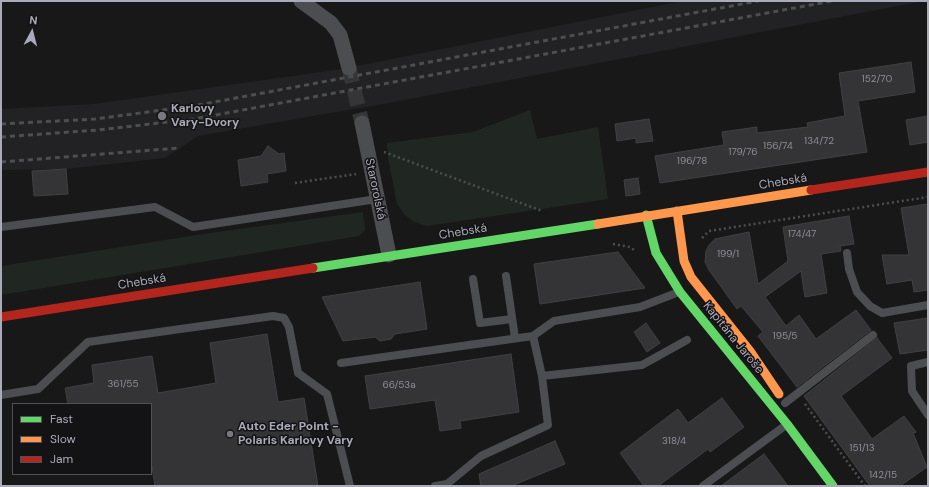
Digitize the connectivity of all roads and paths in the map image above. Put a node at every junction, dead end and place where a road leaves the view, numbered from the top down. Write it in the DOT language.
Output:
graph roads {
  1 [pos="302,1"];
  2 [pos="349,68"];
  3 [pos="362,123"];
  4 [pos="383,151"];
  5 [pos="928,172"];
  6 [pos="358,174"];
  7 [pos="295,183"];
  8 [pos="928,197"];
  9 [pos="377,199"];
  10 [pos="677,211"];
  11 [pos="546,213"];
  12 [pos="646,215"];
  13 [pos="1,227"];
  14 [pos="699,241"];
  15 [pos="847,252"];
  16 [pos="389,255"];
  17 [pos="506,276"];
  18 [pos="473,279"];
  19 [pos="680,292"];
  20 [pos="928,305"];
  21 [pos="1,317"];
  22 [pos="512,319"];
  23 [pos="533,336"];
  24 [pos="873,336"];
  25 [pos="515,338"];
  26 [pos="687,340"];
  27 [pos="928,362"];
  28 [pos="341,363"];
  29 [pos="542,376"];
  30 [pos="1,395"];
  31 [pos="785,403"];
  32 [pos="928,415"];
  33 [pos="787,424"];
  34 [pos="819,466"];
  35 [pos="350,486"];
  36 [pos="434,486"];
  37 [pos="703,486"];
  38 [pos="834,486"];
  1 -- 2 [label="street"];
  3 -- 9 [label="street, Starorolská"];
  4 -- 11 [label="path"];
  5 -- 10 [label="street, Chebská"];
  6 -- 7 [label="path"];
  8 -- 14 [label="path"];
  9 -- 13 [label="lane"];
  9 -- 16 [label="street, Starorolská"];
  10 -- 12 [label="street, Chebská"];
  10 -- 31 [label="street, Kapitána Jaroše"];
  12 -- 16 [label="street, Chebská"];
  12 -- 19 [label="street, Kapitána Jaroše"];
  15 -- 20 [label="lane"];
  16 -- 21 [label="street, Chebská"];
  17 -- 22 [label="lane"];
  18 -- 22 [label="lane"];
  19 -- 23 [label="lane"];
  19 -- 33 [label="street, Kapitána Jaroše"];
  22 -- 25 [label="lane"];
  23 -- 25 [label="lane"];
  23 -- 29 [label="lane"];
  24 -- 31 [label="lane"];
  25 -- 28 [label="lane"];
  26 -- 29 [label="lane"];
  27 -- 32 [label="lane"];
  29 -- 36 [label="lane"];
  30 -- 35 [label="lane"];
  31 -- 34 [label="street, Kapitána Jaroše"];
  33 -- 34 [label="street, Kapitána Jaroše"];
  33 -- 37 [label="lane"];
  34 -- 38 [label="street, Kapitána Jaroše"];
}
